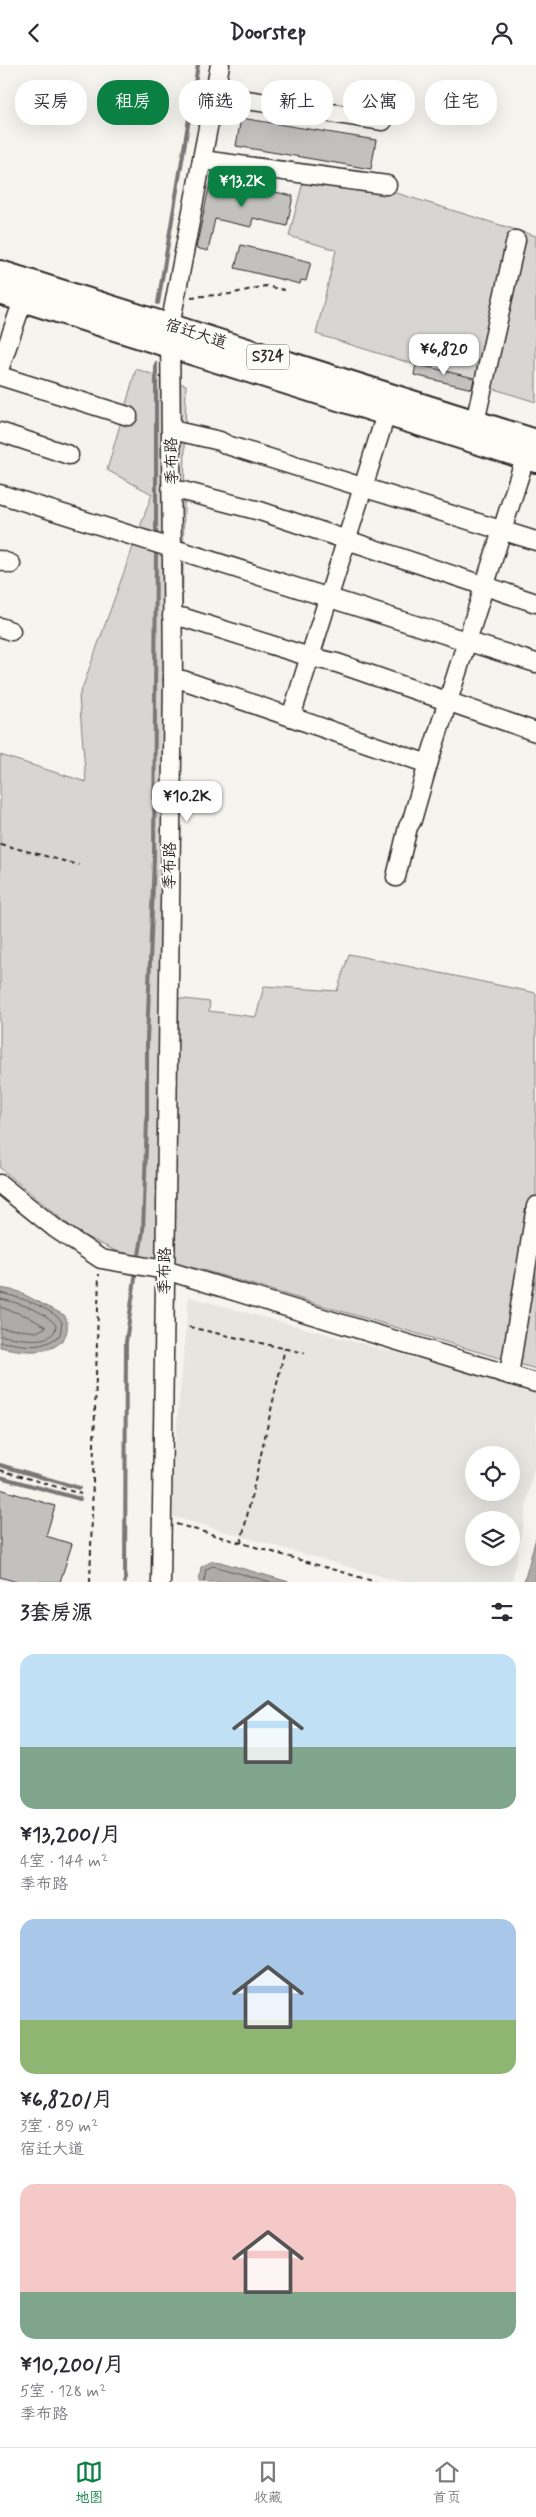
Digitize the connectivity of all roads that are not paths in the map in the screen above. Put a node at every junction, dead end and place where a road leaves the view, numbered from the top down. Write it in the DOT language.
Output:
graph roads {
  1 [pos="220,65"];
  2 [pos="217,80"];
  3 [pos="251,101"];
  4 [pos="343,115"];
  5 [pos="208,125"];
  6 [pos="202,160"];
  7 [pos="387,185"];
  8 [pos="516,240"];
  9 [pos="0,272"];
  10 [pos="0,293"];
  11 [pos="23,300"];
  12 [pos="170,336"];
  13 [pos="0,367"];
  14 [pos="0,376"];
  15 [pos="386,414"];
  16 [pos="128,417"];
  17 [pos="475,422"];
  18 [pos="172,429"];
  19 [pos="0,432"];
  20 [pos="532,454"];
  21 [pos="69,455"];
  22 [pos="363,487"];
  23 [pos="173,491"];
  24 [pos="0,494"];
  25 [pos="501,529"];
  26 [pos="347,539"];
  27 [pos="536,541"];
  28 [pos="161,546"];
  29 [pos="485,587"];
  30 [pos="328,597"];
  31 [pos="536,603"];
  32 [pos="172,616"];
  33 [pos="466,641"];
  34 [pos="310,657"];
  35 [pos="536,663"];
  36 [pos="173,680"];
  37 [pos="448,703"];
  38 [pos="291,717"];
  39 [pos="536,732"];
  40 [pos="428,764"];
  41 [pos="396,877"];
  42 [pos="0,1184"];
  43 [pos="536,1206"];
  44 [pos="165,1269"];
  45 [pos="509,1375"];
  46 [pos="536,1383"];
  47 [pos="161,1582"];
  1 -- 2 [label="street, 季布路"];
  3 -- 4 [label="street"];
  5 -- 6 [label="street, 季布路"];
  6 -- 7 [label="street"];
  6 -- 12 [label="street, 季布路"];
  8 -- 17 [label="street"];
  9 -- 12 [label="main road, 宿迁大道 / S324"];
  10 -- 11 [label="main road, 宿迁大道 / S324"];
  11 -- 12 [label="main road, 宿迁大道 / S324"];
  11 -- 13 [label="street"];
  12 -- 15 [label="main road, 宿迁大道 / S324"];
  12 -- 17 [label="main road, 宿迁大道 / S324"];
  12 -- 18 [label="street, 季布路"];
  14 -- 16 [label="street"];
  15 -- 20 [label="main road, 宿迁大道 / S324"];
  15 -- 22 [label="street"];
  17 -- 20 [label="main road, 宿迁大道 / S324"];
  18 -- 22 [label="street"];
  18 -- 23 [label="street, 季布路"];
  19 -- 21 [label="street"];
  20 -- 25 [label="street"];
  22 -- 25 [label="street"];
  22 -- 26 [label="street"];
  23 -- 26 [label="street"];
  23 -- 28 [label="street, 季布路"];
  24 -- 28 [label="street"];
  25 -- 27 [label="street"];
  25 -- 29 [label="street"];
  26 -- 29 [label="street"];
  26 -- 30 [label="street"];
  28 -- 30 [label="street"];
  28 -- 32 [label="street, 季布路"];
  29 -- 31 [label="street"];
  29 -- 33 [label="street"];
  30 -- 33 [label="street"];
  30 -- 34 [label="street"];
  32 -- 34 [label="street"];
  32 -- 36 [label="street, 季布路"];
  33 -- 35 [label="street"];
  33 -- 37 [label="street"];
  34 -- 37 [label="street"];
  34 -- 38 [label="street"];
  36 -- 38 [label="street"];
  36 -- 44 [label="street, 季布路"];
  37 -- 39 [label="street"];
  37 -- 40 [label="street"];
  38 -- 40 [label="street"];
  40 -- 41 [label="street"];
  42 -- 44 [label="street"];
  43 -- 45 [label="street"];
  44 -- 45 [label="street"];
  44 -- 47 [label="street, 季布路"];
  45 -- 46 [label="street"];
}
